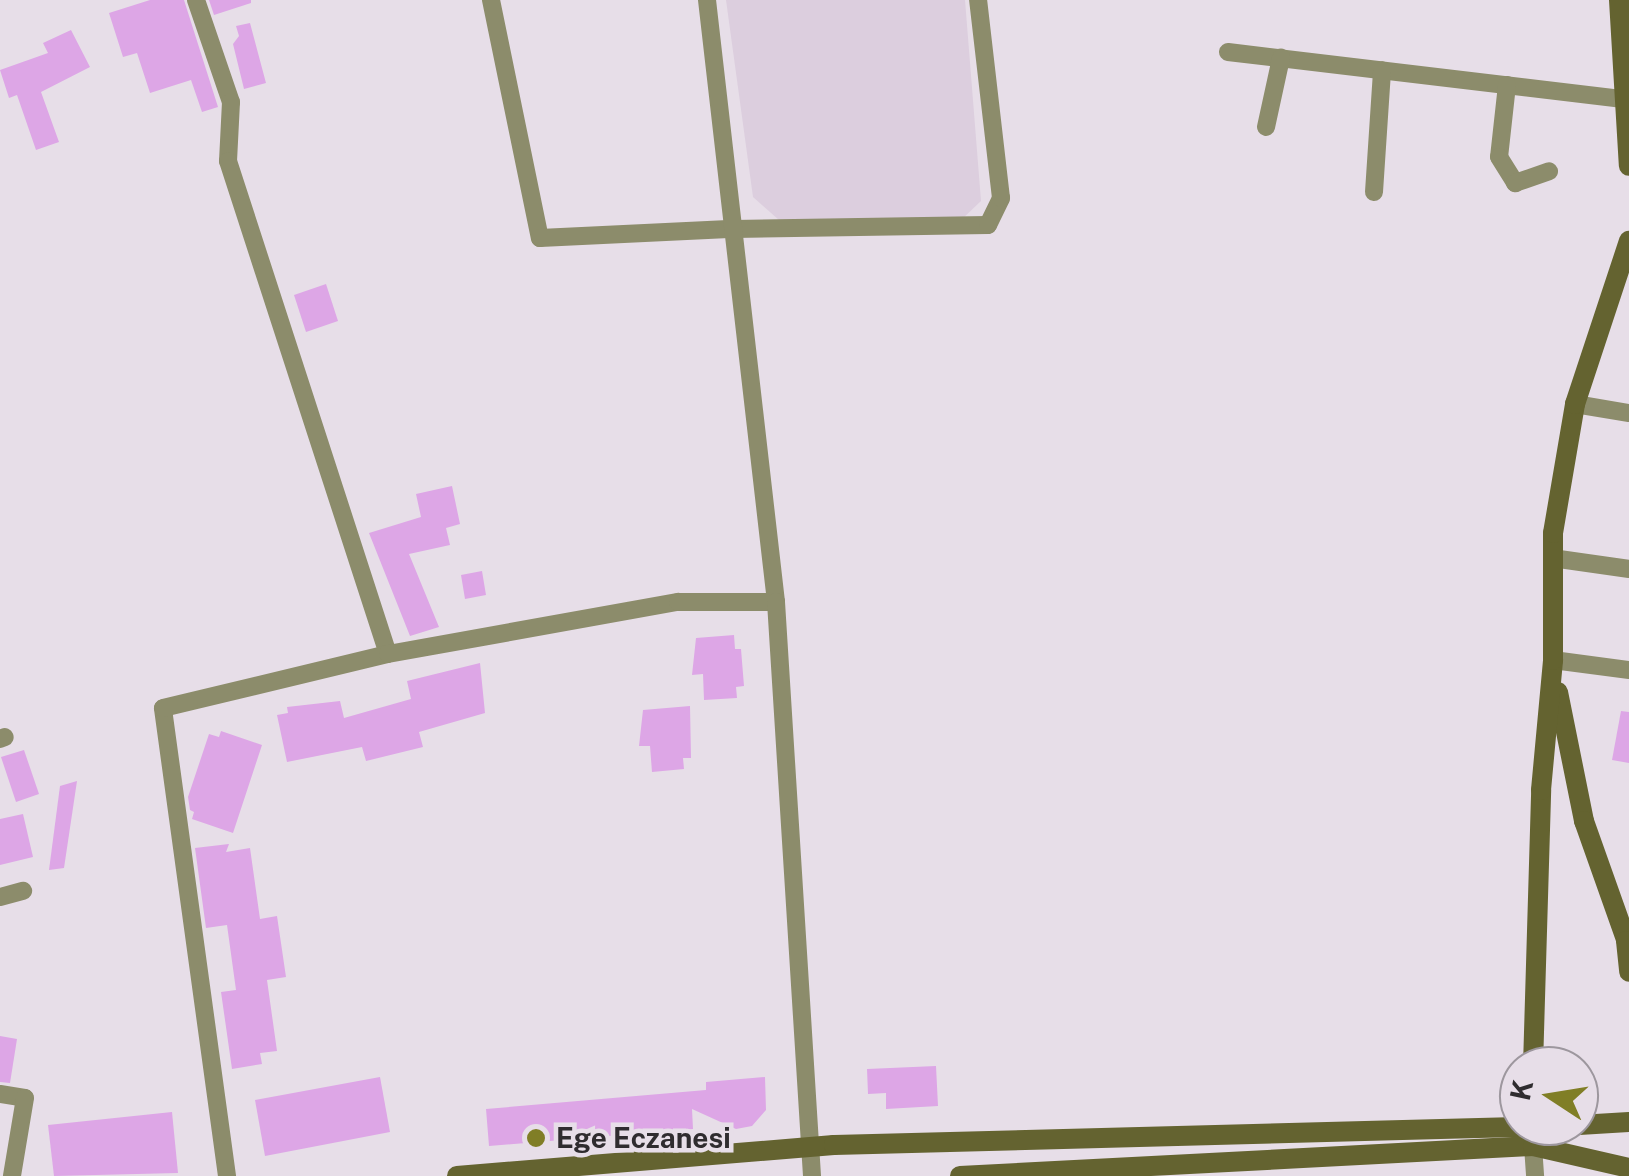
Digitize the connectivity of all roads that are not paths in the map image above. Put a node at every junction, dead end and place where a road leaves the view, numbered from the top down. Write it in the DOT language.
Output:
graph roads {
  1 [pos="196,0"];
  2 [pos="491,0"];
  3 [pos="707,0"];
  4 [pos="978,0"];
  5 [pos="1618,0"];
  6 [pos="1228,52"];
  7 [pos="1280,58"];
  8 [pos="1382,70"];
  9 [pos="1507,85"];
  10 [pos="1622,99"];
  11 [pos="1266,127"];
  12 [pos="1629,166"];
  13 [pos="1550,170"];
  14 [pos="1374,192"];
  15 [pos="734,228"];
  16 [pos="1629,241"];
  17 [pos="1575,404"];
  18 [pos="1629,413"];
  19 [pos="1552,558"];
  20 [pos="1629,569"];
  21 [pos="776,602"];
  22 [pos="388,654"];
  23 [pos="1553,660"];
  24 [pos="1629,670"];
  25 [pos="23,891"];
  26 [pos="0,897"];
  27 [pos="1628,945"];
  28 [pos="1629,972"];
  29 [pos="1534,1046"];
  30 [pos="0,1094"];
  31 [pos="1629,1122"];
  32 [pos="1599,1124"];
  33 [pos="1499,1134"];
  34 [pos="1499,1136"];
  35 [pos="1534,1146"];
  36 [pos="1569,1146"];
  37 [pos="809,1147"];
  38 [pos="1629,1168"];
  39 [pos="12,1176"];
  40 [pos="227,1176"];
  41 [pos="457,1176"];
  42 [pos="812,1176"];
  43 [pos="960,1176"];
  44 [pos="1534,1176"];
  1 -- 22 [label="street"];
  2 -- 15 [label="street"];
  3 -- 15 [label="street"];
  4 -- 15 [label="street"];
  5 -- 10 [label="main road"];
  6 -- 7 [label="street"];
  7 -- 8 [label="street"];
  7 -- 11 [label="street"];
  8 -- 9 [label="street"];
  8 -- 14 [label="street"];
  9 -- 10 [label="street"];
  9 -- 13 [label="street"];
  10 -- 12 [label="main road"];
  15 -- 21 [label="street"];
  16 -- 17 [label="main road"];
  17 -- 18 [label="street"];
  17 -- 19 [label="main road"];
  19 -- 20 [label="street"];
  19 -- 23 [label="main road"];
  21 -- 22 [label="street"];
  21 -- 37 [label="street"];
  22 -- 40 [label="street"];
  23 -- 24 [label="street"];
  23 -- 27 [label="main road"];
  23 -- 29 [label="main road"];
  25 -- 26 [label="street"];
  27 -- 28 [label="main road"];
  30 -- 39 [label="street"];
  31 -- 32 [label="main road"];
  33 -- 37 [label="main road"];
  34 -- 43 [label="main road"];
  35 -- 44 [label="street"];
  36 -- 38 [label="main road"];
  37 -- 41 [label="main road"];
  37 -- 42 [label="street"];
}
